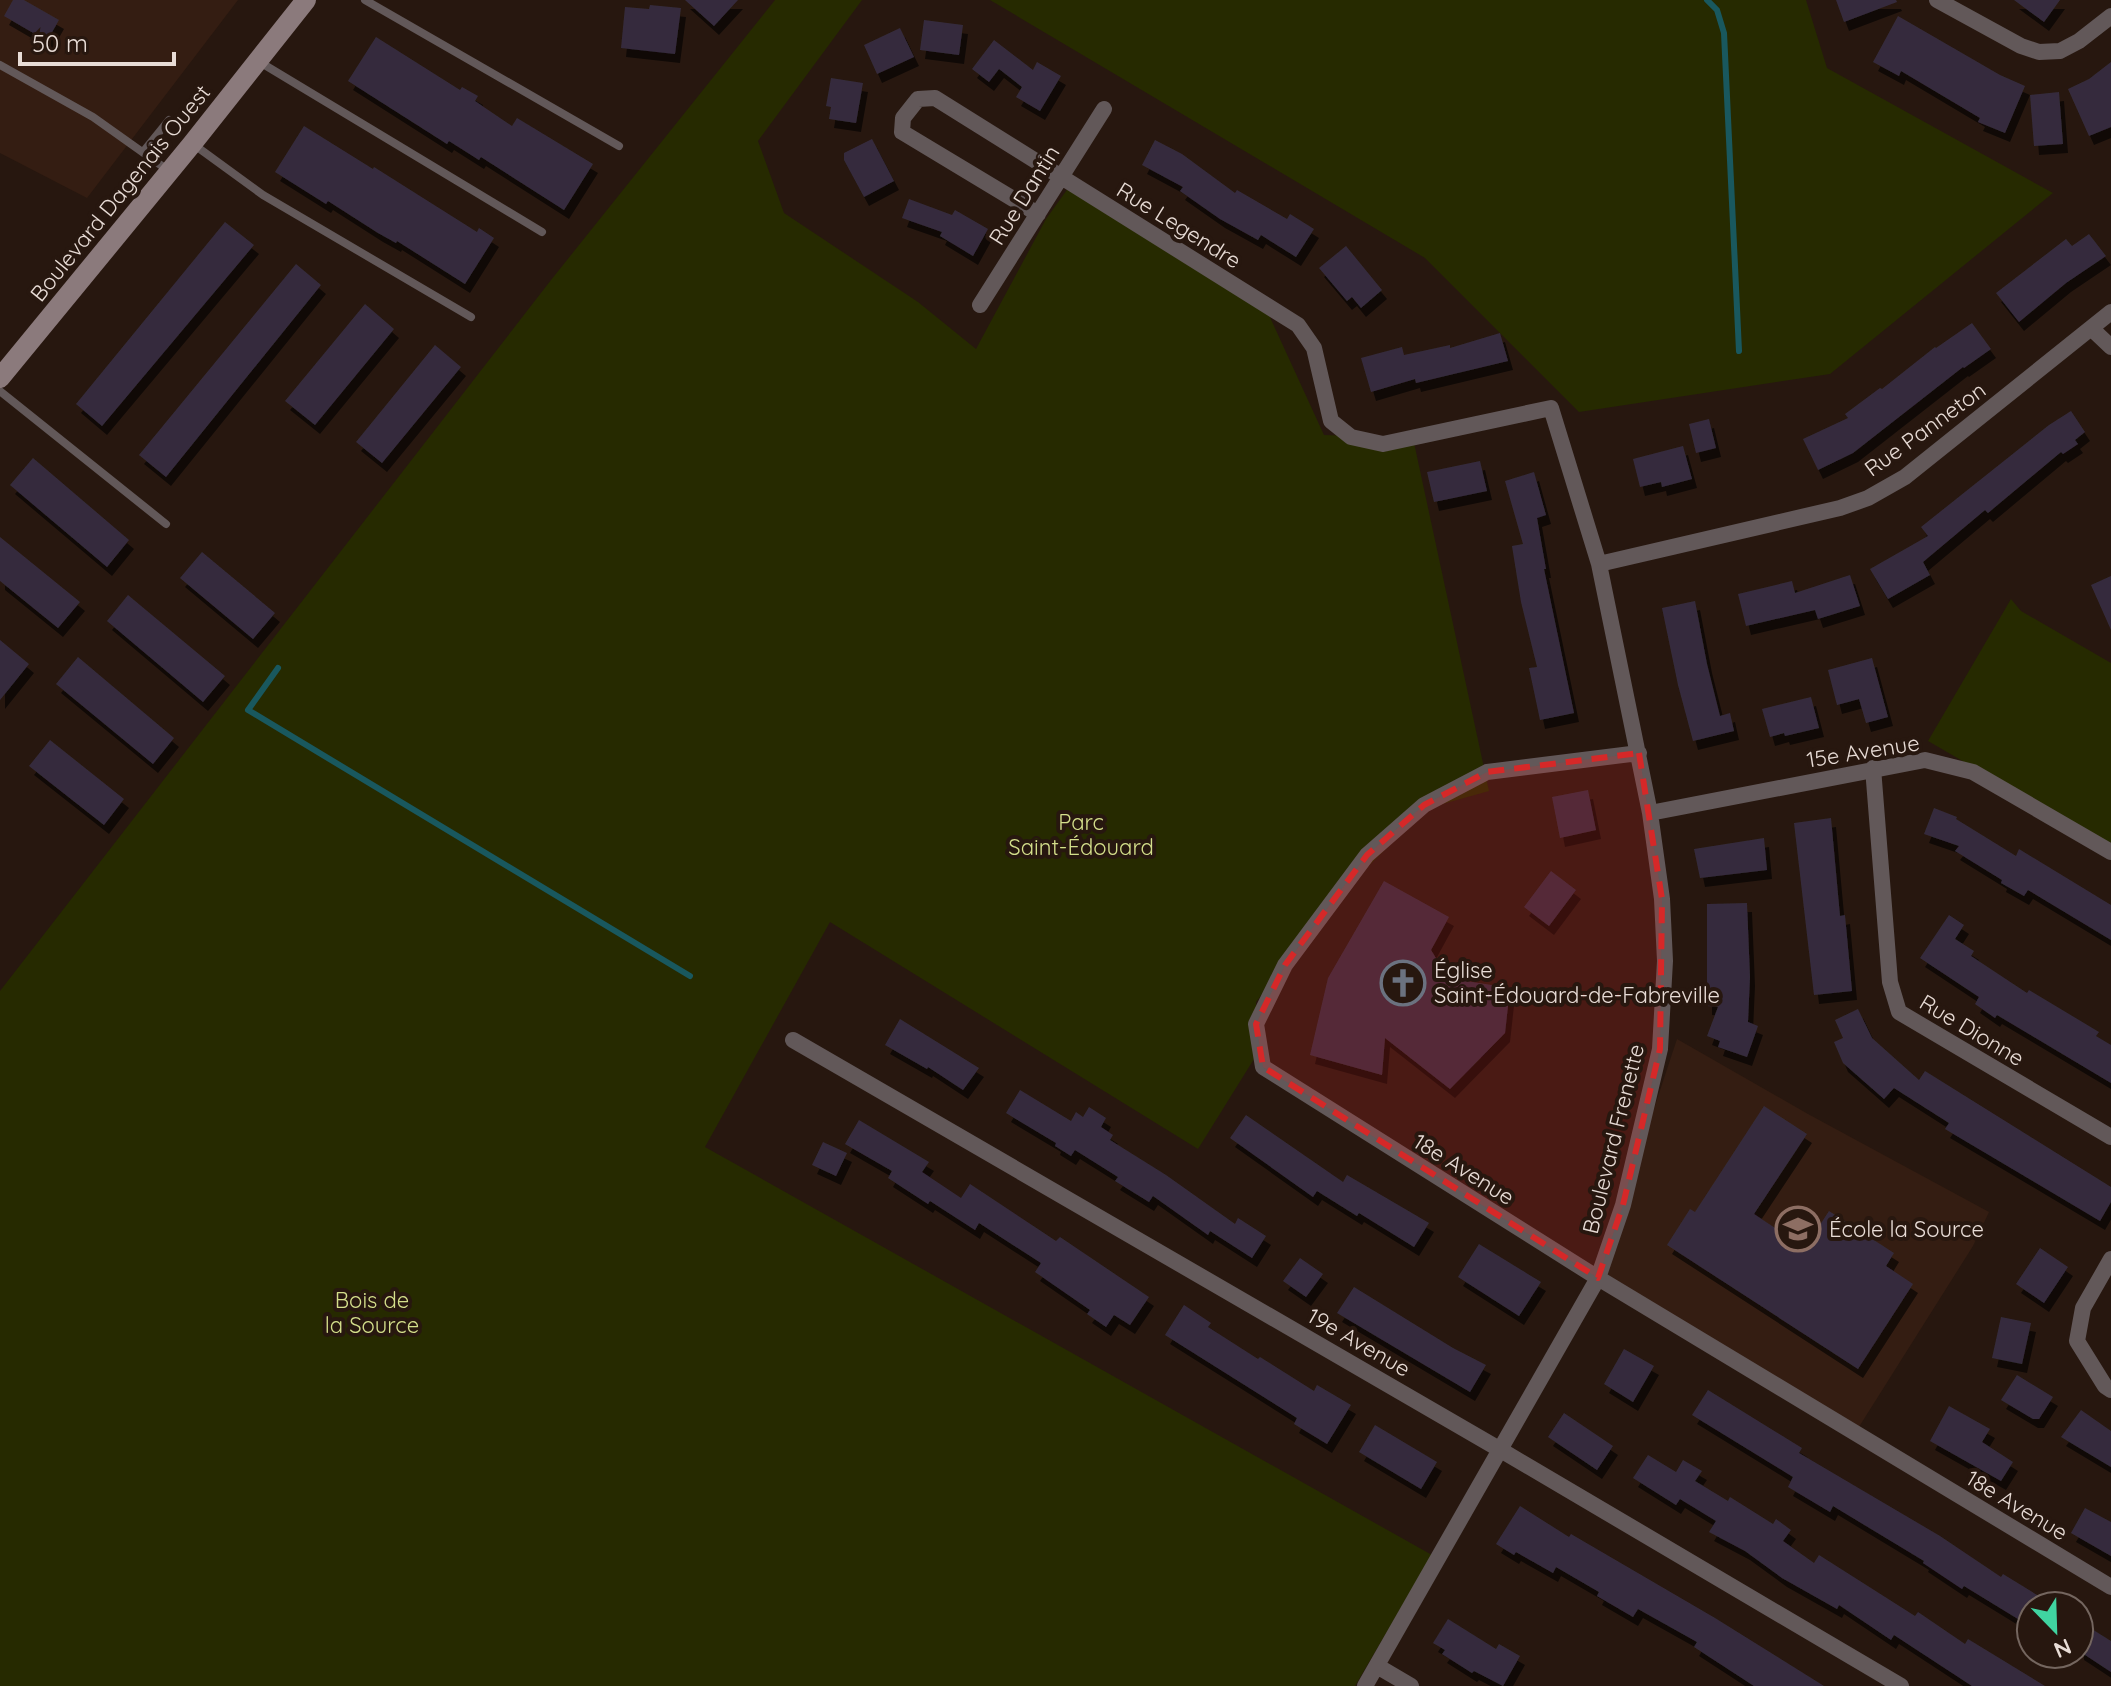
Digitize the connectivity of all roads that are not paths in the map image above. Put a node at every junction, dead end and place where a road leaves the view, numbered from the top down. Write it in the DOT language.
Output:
graph roads {
  1 [pos="306,0"];
  2 [pos="365,0"];
  3 [pos="1937,0"];
  4 [pos="2111,16"];
  5 [pos="258,60"];
  6 [pos="0,65"];
  7 [pos="1104,109"];
  8 [pos="169,120"];
  9 [pos="192,144"];
  10 [pos="619,146"];
  11 [pos="143,152"];
  12 [pos="170,171"];
  13 [pos="1061,177"];
  14 [pos="1038,214"];
  15 [pos="542,232"];
  16 [pos="980,305"];
  17 [pos="2111,312"];
  18 [pos="471,317"];
  19 [pos="2092,329"];
  20 [pos="2111,347"];
  21 [pos="0,378"];
  22 [pos="0,391"];
  23 [pos="1551,408"];
  24 [pos="166,524"];
  25 [pos="1599,564"];
  26 [pos="1639,753"];
  27 [pos="1873,768"];
  28 [pos="1650,813"];
  29 [pos="2111,852"];
  30 [pos="793,1040"];
  31 [pos="2111,1137"];
  32 [pos="2111,1259"];
  33 [pos="1598,1278"];
  34 [pos="2111,1390"];
  35 [pos="1499,1449"];
  36 [pos="2111,1587"];
  37 [pos="1377,1666"];
  38 [pos="1365,1686"];
  39 [pos="1411,1686"];
  40 [pos="1901,1686"];
  1 -- 5 [label="main road, Boulevard Dagenais Ouest"];
  2 -- 10 [label="lane"];
  3 -- 4 [label="street"];
  5 -- 9 [label="main road, Boulevard Dagenais Ouest"];
  5 -- 15 [label="lane"];
  6 -- 11 [label="lane"];
  7 -- 13 [label="street, Rue Dantin"];
  8 -- 11 [label="lane"];
  9 -- 12 [label="main road, Boulevard Dagenais Ouest"];
  9 -- 18 [label="lane"];
  11 -- 12 [label="lane"];
  12 -- 21 [label="main road, Boulevard Dagenais Ouest"];
  13 -- 14 [label="street, Rue Dantin"];
  13 -- 14 [label="street, Rue Legendre"];
  13 -- 23 [label="street, Rue Legendre"];
  14 -- 16 [label="street, Rue Dantin"];
  17 -- 19 [label="street, Rue Panneton"];
  19 -- 20 [label="street"];
  19 -- 25 [label="street, Rue Panneton"];
  22 -- 24 [label="lane"];
  23 -- 25 [label="street, Boulevard Frenette"];
  25 -- 26 [label="street, Boulevard Frenette"];
  26 -- 28 [label="street, Boulevard Frenette"];
  26 -- 33 [label="street, 18e Avenue"];
  27 -- 28 [label="street, 15e Avenue"];
  27 -- 29 [label="street, 15e Avenue"];
  27 -- 31 [label="street, Rue Dionne"];
  28 -- 33 [label="street, Boulevard Frenette"];
  30 -- 35 [label="street, 19e Avenue"];
  32 -- 34 [label="street"];
  33 -- 35 [label="street, Boulevard Frenette"];
  33 -- 36 [label="street, 18e Avenue"];
  35 -- 37 [label="street, Boulevard Frenette"];
  35 -- 40 [label="street, 19e Avenue"];
  37 -- 38 [label="street, Boulevard Frenette"];
  37 -- 39 [label="street"];
}
